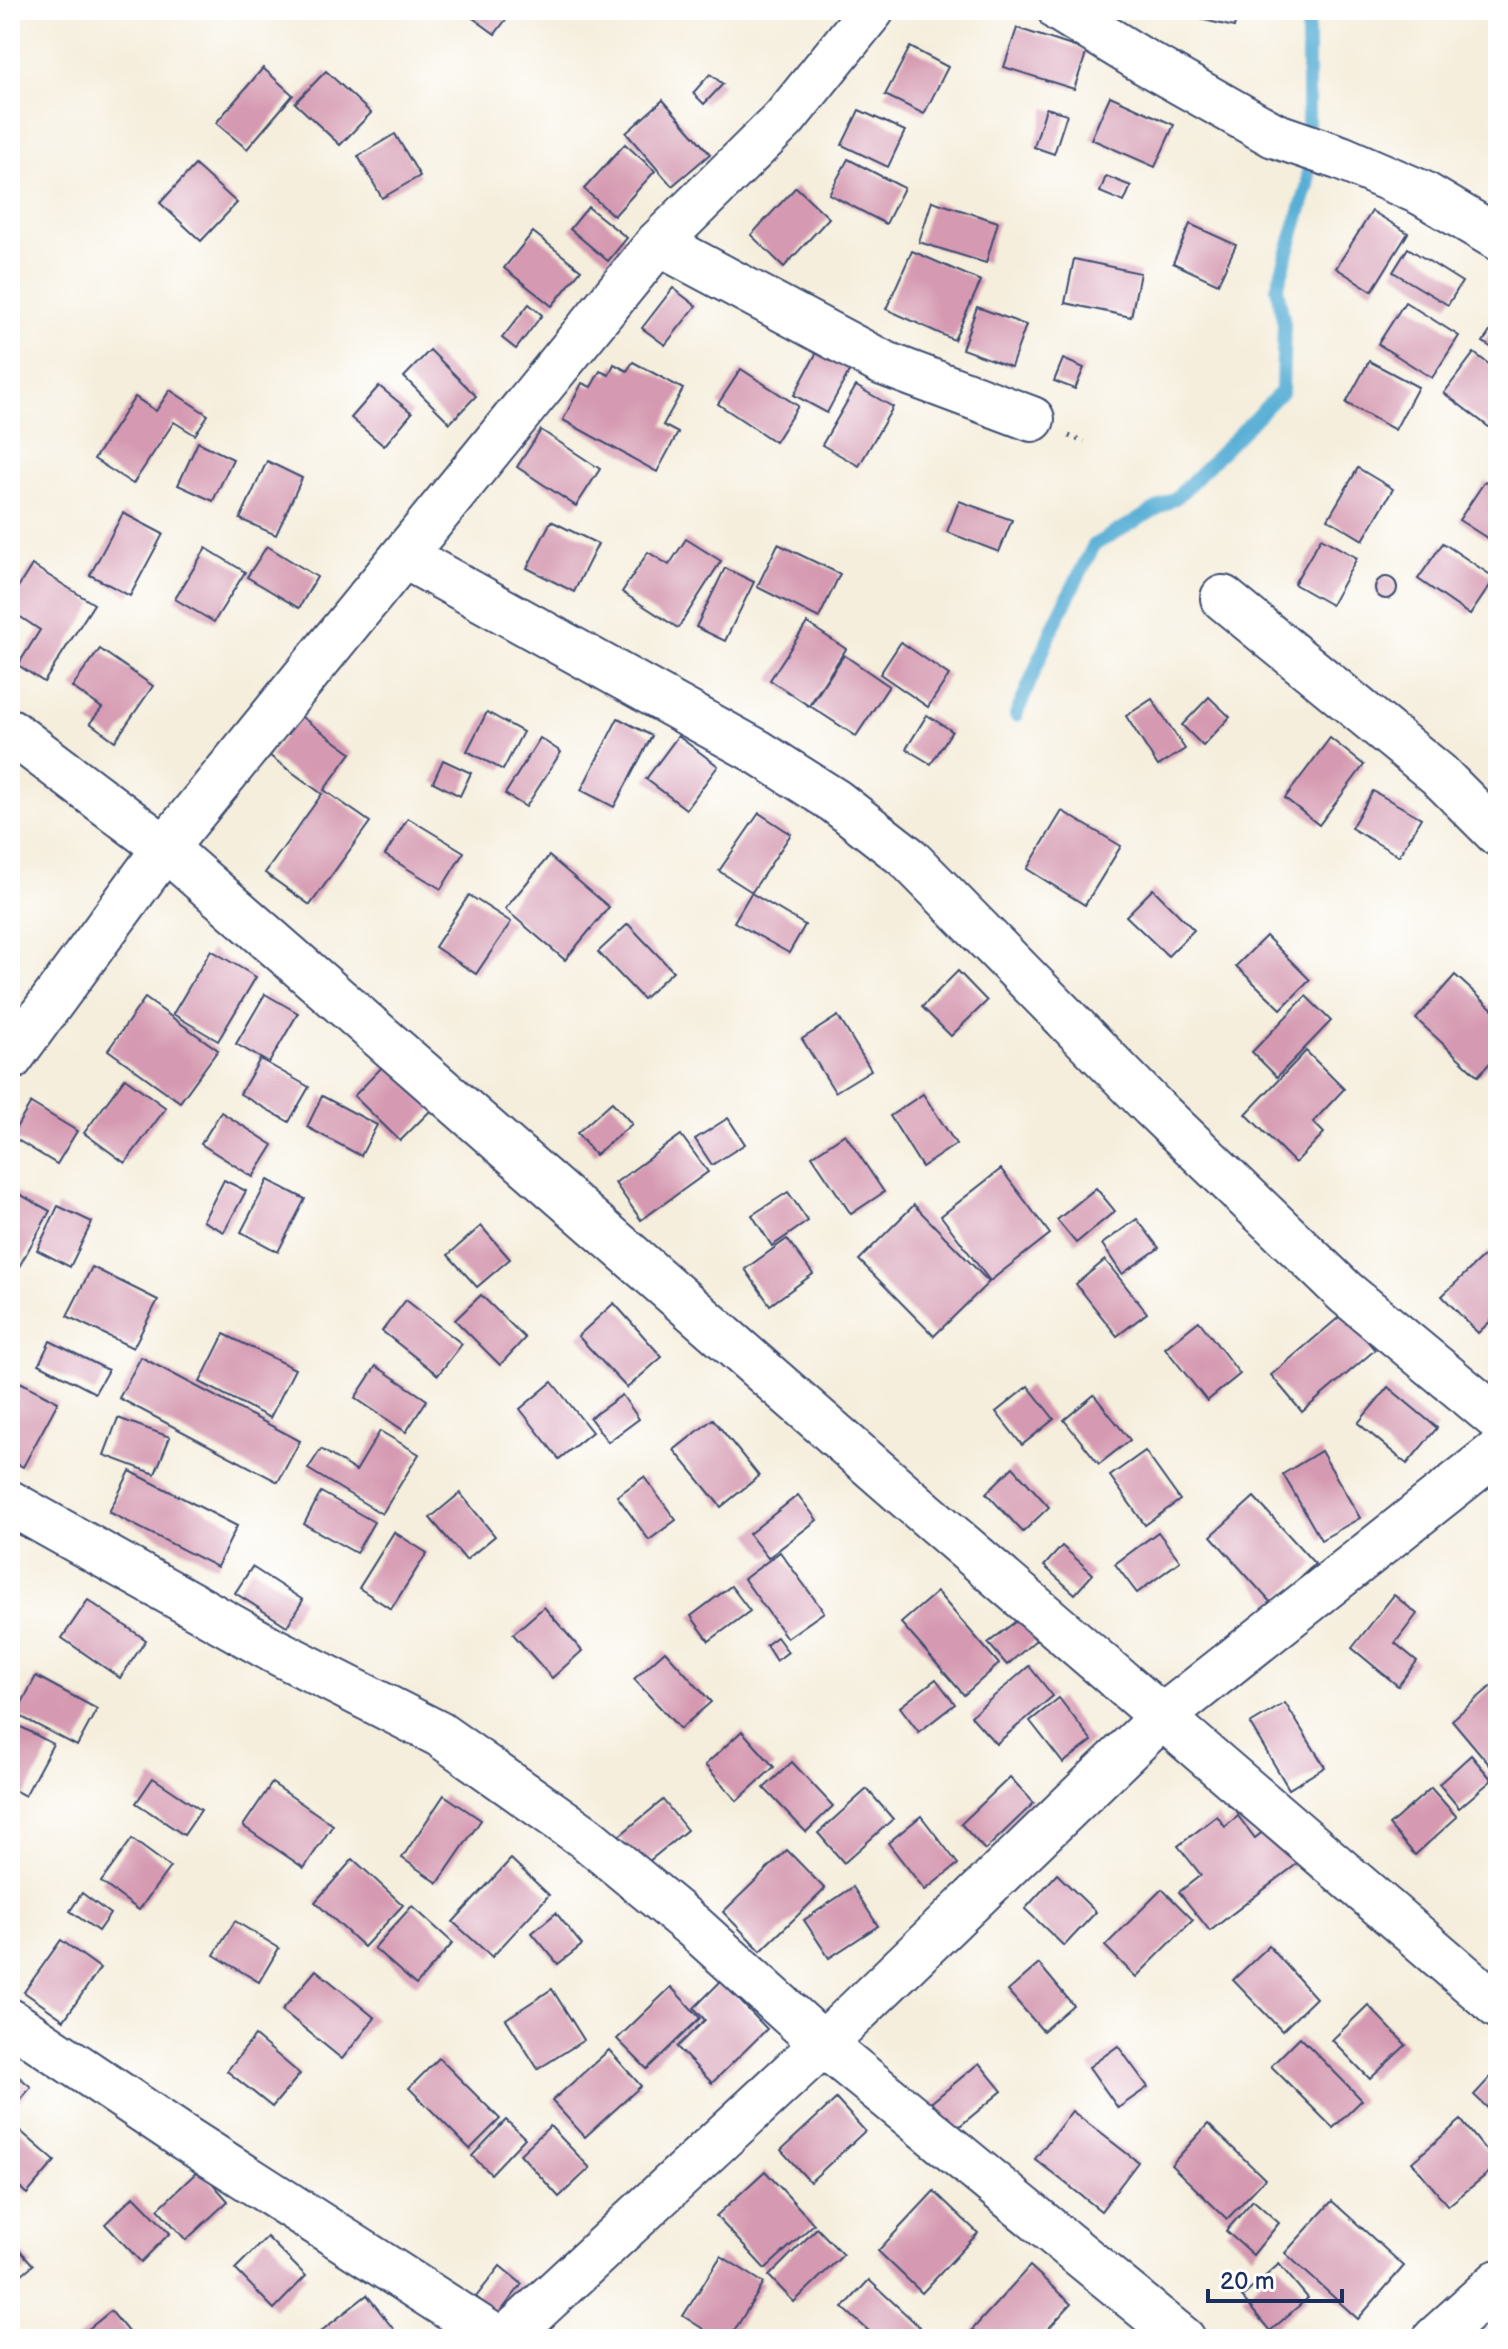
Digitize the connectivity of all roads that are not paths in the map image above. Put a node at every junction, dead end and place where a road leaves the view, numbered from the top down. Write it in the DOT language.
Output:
graph roads {
  1 [pos="872,10"];
  2 [pos="1060,10"];
  3 [pos="1498,238"];
  4 [pos="658,243"];
  5 [pos="1032,419"];
  6 [pos="404,556"];
  7 [pos="1223,598"];
  8 [pos="10,731"];
  9 [pos="1498,834"];
  10 [pos="165,848"];
  11 [pos="10,1059"];
  12 [pos="1498,1419"];
  13 [pos="1498,1451"];
  14 [pos="10,1503"];
  15 [pos="1162,1717"];
  16 [pos="1498,2006"];
  17 [pos="10,2021"];
  18 [pos="823,2044"];
  19 [pos="1498,2282"];
  20 [pos="498,2339"];
  21 [pos="505,2339"];
  22 [pos="1183,2339"];
  23 [pos="1435,2339"];
  1 -- 4 [label="street"];
  2 -- 3 [label="street"];
  4 -- 5 [label="street"];
  4 -- 6 [label="street"];
  6 -- 10 [label="street"];
  6 -- 12 [label="street"];
  7 -- 9 [label="street"];
  8 -- 10 [label="street"];
  10 -- 11 [label="street"];
  10 -- 15 [label="street"];
  13 -- 15 [label="street"];
  14 -- 18 [label="street"];
  15 -- 16 [label="street"];
  15 -- 18 [label="street"];
  17 -- 20 [label="street"];
  18 -- 21 [label="street"];
  18 -- 22 [label="street"];
  19 -- 23 [label="street"];
}
